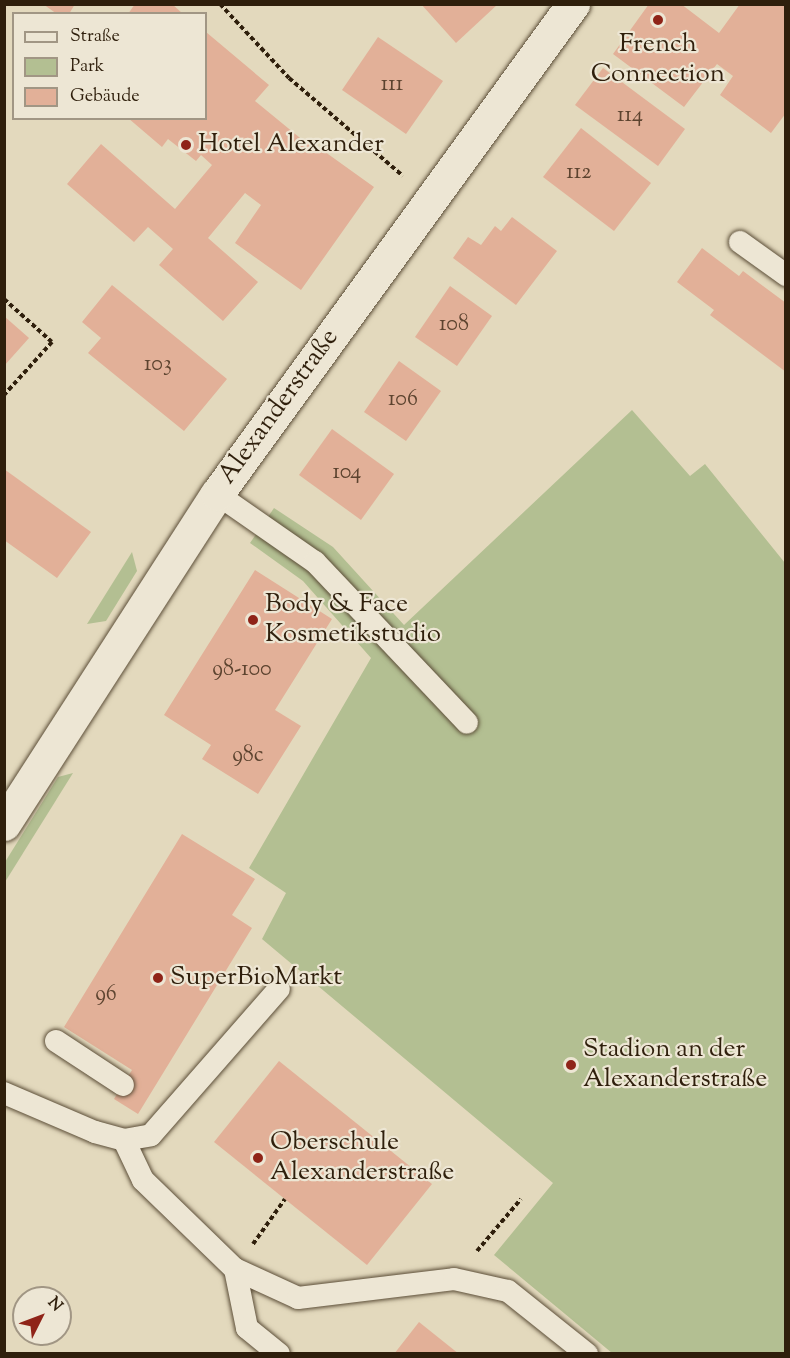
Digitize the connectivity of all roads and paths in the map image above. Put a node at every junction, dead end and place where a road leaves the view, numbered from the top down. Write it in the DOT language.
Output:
graph roads {
  1 [pos="219,4"];
  2 [pos="573,4"];
  3 [pos="431,200"];
  4 [pos="740,242"];
  5 [pos="786,275"];
  6 [pos="4,299"];
  7 [pos="4,395"];
  8 [pos="217,494"];
  9 [pos="467,723"];
  10 [pos="4,824"];
  11 [pos="279,989"];
  12 [pos="56,1041"];
  13 [pos="123,1084"];
  14 [pos="4,1093"];
  15 [pos="124,1140"];
  16 [pos="285,1199"];
  17 [pos="521,1199"];
  18 [pos="235,1269"];
  19 [pos="454,1279"];
  20 [pos="279,1353"];
  21 [pos="587,1353"];
  1 -- 3 [label="path"];
  2 -- 3 [label="street, Alexanderstraße"];
  3 -- 8 [label="street, Alexanderstraße"];
  4 -- 5 [label="lane"];
  6 -- 7 [label="path"];
  8 -- 9 [label="lane"];
  8 -- 10 [label="street, Alexanderstraße"];
  11 -- 15 [label="lane"];
  12 -- 13 [label="lane"];
  14 -- 15 [label="lane"];
  15 -- 18 [label="lane"];
  16 -- 18 [label="path"];
  17 -- 19 [label="path"];
  18 -- 19 [label="lane"];
  18 -- 20 [label="lane"];
  19 -- 21 [label="lane"];
}
